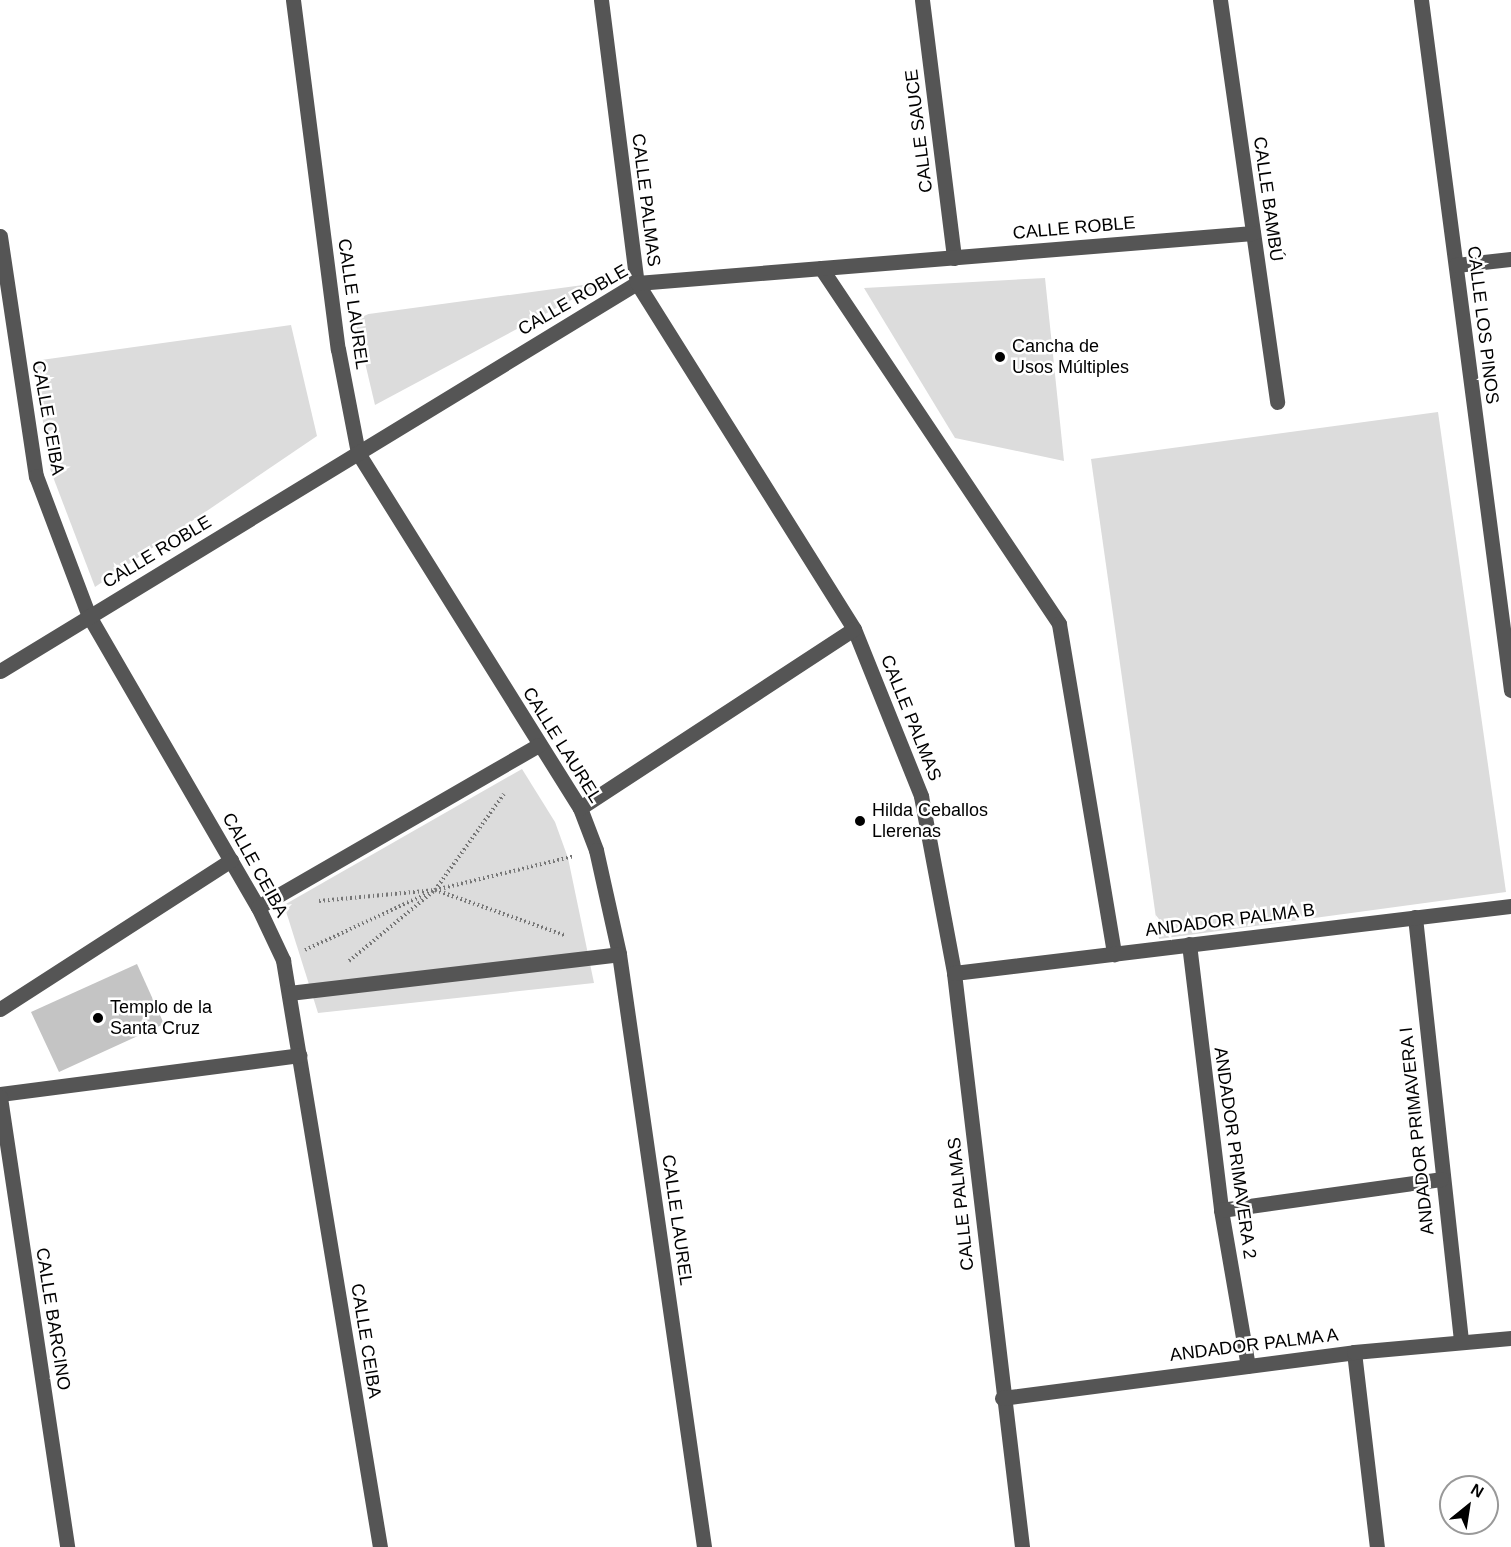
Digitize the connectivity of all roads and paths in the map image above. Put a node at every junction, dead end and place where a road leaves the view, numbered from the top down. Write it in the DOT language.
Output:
graph roads {
  1 [pos="293,0"];
  2 [pos="601,0"];
  3 [pos="922,0"];
  4 [pos="1220,0"];
  5 [pos="1422,0"];
  6 [pos="1253,234"];
  7 [pos="0,236"];
  8 [pos="954,258"];
  9 [pos="1511,259"];
  10 [pos="1456,266"];
  11 [pos="821,268"];
  12 [pos="637,283"];
  13 [pos="1276,402"];
  14 [pos="358,453"];
  15 [pos="89,616"];
  16 [pos="854,629"];
  17 [pos="0,671"];
  18 [pos="1511,690"];
  19 [pos="539,745"];
  20 [pos="508,788"];
  21 [pos="580,808"];
  22 [pos="596,850"];
  23 [pos="231,860"];
  24 [pos="435,890"];
  25 [pos="307,902"];
  26 [pos="1511,906"];
  27 [pos="258,907"];
  28 [pos="1415,917"];
  29 [pos="572,938"];
  30 [pos="1189,944"];
  31 [pos="619,954"];
  32 [pos="1114,954"];
  33 [pos="283,960"];
  34 [pos="954,973"];
  35 [pos="314,990"];
  36 [pos="289,993"];
  37 [pos="0,1009"];
  38 [pos="299,1054"];
  39 [pos="0,1096"];
  40 [pos="1441,1179"];
  41 [pos="1221,1210"];
  42 [pos="1511,1338"];
  43 [pos="1461,1340"];
  44 [pos="1354,1352"];
  45 [pos="1248,1366"];
  46 [pos="1002,1398"];
  47 [pos="67,1547"];
  48 [pos="380,1547"];
  49 [pos="704,1547"];
  50 [pos="1022,1547"];
  51 [pos="1377,1547"];
  1 -- 14 [label="street, CALLE LAUREL"];
  2 -- 12 [label="street, CALLE PALMAS"];
  3 -- 8 [label="street, CALLE SAUCE"];
  4 -- 6 [label="street, CALLE BAMBÚ"];
  5 -- 10 [label="street, CALLE LOS PINOS"];
  6 -- 8 [label="street, CALLE ROBLE"];
  6 -- 13 [label="street, CALLE BAMBÚ"];
  7 -- 15 [label="street, CALLE CEIBA"];
  8 -- 11 [label="street, CALLE ROBLE"];
  9 -- 10 [label="street"];
  10 -- 18 [label="street, CALLE LOS PINOS"];
  11 -- 12 [label="street, CALLE ROBLE"];
  11 -- 32 [label="street"];
  12 -- 14 [label="street, CALLE ROBLE"];
  12 -- 16 [label="street, CALLE PALMAS"];
  14 -- 15 [label="street, CALLE ROBLE"];
  14 -- 19 [label="street, CALLE LAUREL"];
  15 -- 17 [label="street, CALLE ROBLE"];
  15 -- 23 [label="street, CALLE CEIBA"];
  16 -- 21 [label="street"];
  16 -- 34 [label="street, CALLE PALMAS"];
  19 -- 21 [label="street, CALLE LAUREL"];
  19 -- 27 [label="street"];
  20 -- 24 [label="path"];
  21 -- 22 [label="street, CALLE LAUREL"];
  22 -- 24 [label="path"];
  22 -- 31 [label="street, CALLE LAUREL"];
  23 -- 27 [label="street, CALLE CEIBA"];
  23 -- 37 [label="street"];
  24 -- 25 [label="path"];
  24 -- 29 [label="path"];
  24 -- 33 [label="path"];
  24 -- 35 [label="path"];
  26 -- 28 [label="street, ANDADOR PALMA B"];
  27 -- 33 [label="street, CALLE CEIBA"];
  28 -- 30 [label="street, ANDADOR PALMA B"];
  28 -- 40 [label="street, ANDADOR PRIMAVERA I"];
  30 -- 32 [label="street, ANDADOR PALMA B"];
  30 -- 41 [label="street, ANDADOR PRIMAVERA 2"];
  31 -- 35 [label="street"];
  31 -- 49 [label="street, CALLE LAUREL"];
  32 -- 34 [label="street, ANDADOR PALMA B"];
  33 -- 36 [label="street, CALLE CEIBA"];
  34 -- 46 [label="street, CALLE PALMAS"];
  35 -- 36 [label="street"];
  36 -- 38 [label="street, CALLE CEIBA"];
  38 -- 39 [label="street"];
  38 -- 48 [label="street, CALLE CEIBA"];
  39 -- 47 [label="street, CALLE BARCINO"];
  40 -- 41 [label="street"];
  40 -- 43 [label="street, ANDADOR PRIMAVERA I"];
  41 -- 45 [label="street, ANDADOR PRIMAVERA 2"];
  42 -- 43 [label="street, ANDADOR PALMA A"];
  43 -- 44 [label="street, ANDADOR PALMA A"];
  44 -- 45 [label="street, ANDADOR PALMA A"];
  44 -- 51 [label="street"];
  45 -- 46 [label="street, ANDADOR PALMA A"];
  46 -- 50 [label="street, CALLE PALMAS"];
}
